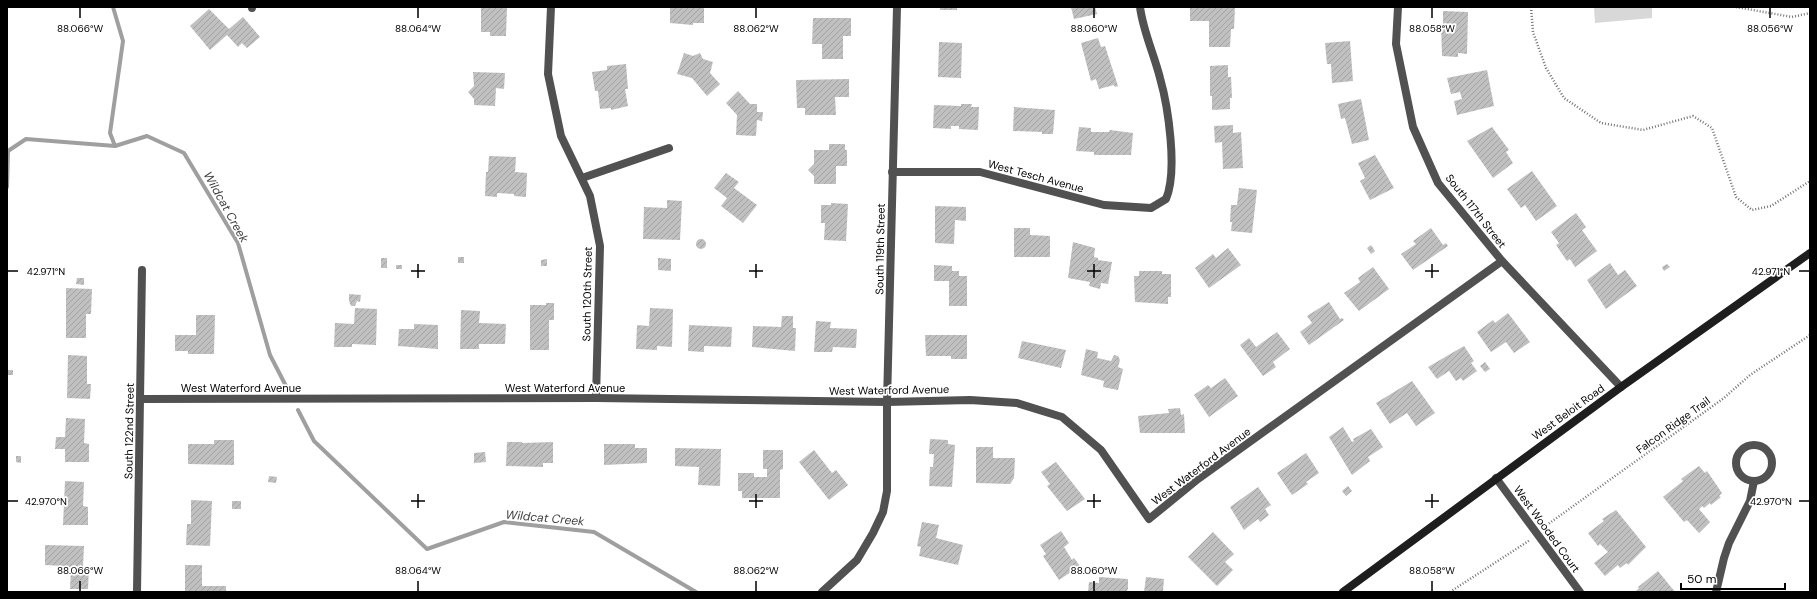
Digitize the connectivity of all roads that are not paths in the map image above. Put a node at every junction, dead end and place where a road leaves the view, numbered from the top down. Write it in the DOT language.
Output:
graph roads {
  1 [pos="551,7"];
  2 [pos="896,7"];
  3 [pos="1140,7"];
  4 [pos="1398,7"];
  5 [pos="669,148"];
  6 [pos="892,172"];
  7 [pos="582,178"];
  8 [pos="1810,253"];
  9 [pos="1502,261"];
  10 [pos="142,270"];
  11 [pos="1621,387"];
  12 [pos="596,398"];
  13 [pos="141,399"];
  14 [pos="887,402"];
  15 [pos="1496,478"];
  16 [pos="1754,481"];
  17 [pos="137,592"];
  18 [pos="822,592"];
  19 [pos="1342,592"];
  20 [pos="1580,592"];
  21 [pos="1716,592"];
  1 -- 7 [label="street, South 120th Street"];
  2 -- 6 [label="street, South 119th Street"];
  3 -- 6 [label="street, West Tesch Avenue"];
  4 -- 9 [label="street, South 117th Street"];
  5 -- 7 [label="street"];
  6 -- 14 [label="street, South 119th Street"];
  7 -- 12 [label="street, South 120th Street"];
  8 -- 11 [label="main road, West Beloit Road"];
  9 -- 11 [label="street, South 117th Street"];
  9 -- 14 [label="street, West Waterford Avenue"];
  10 -- 13 [label="street, South 122nd Street"];
  11 -- 15 [label="main road, West Beloit Road"];
  12 -- 13 [label="street, West Waterford Avenue"];
  12 -- 14 [label="street, West Waterford Avenue"];
  13 -- 17 [label="street, South 122nd Street"];
  14 -- 18 [label="street, South 119th Street"];
  15 -- 19 [label="main road, West Beloit Road"];
  15 -- 20 [label="street, West Wooded Court"];
  16 -- 16 [label="street"];
  16 -- 21 [label="street"];
}
